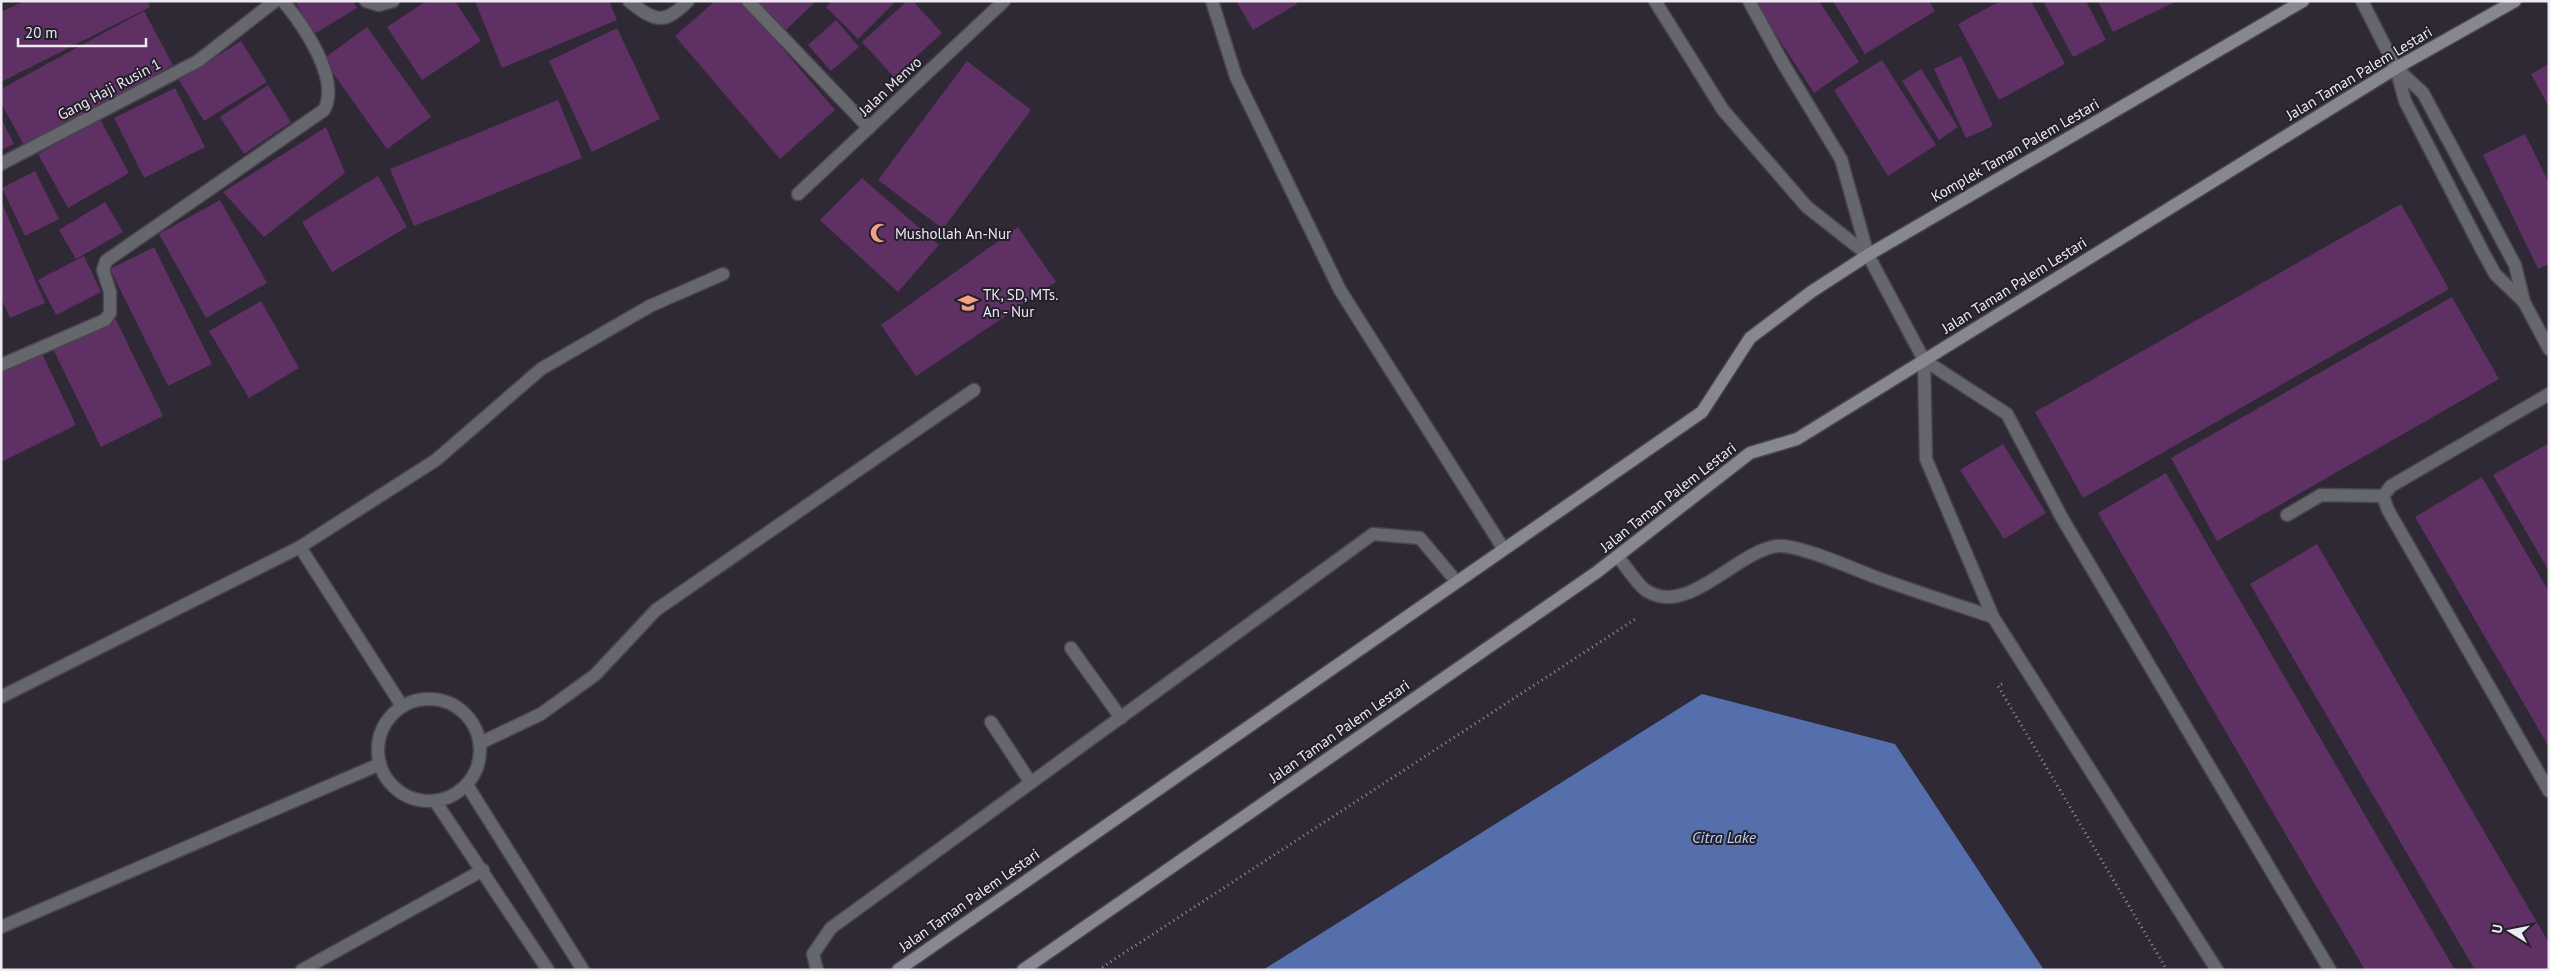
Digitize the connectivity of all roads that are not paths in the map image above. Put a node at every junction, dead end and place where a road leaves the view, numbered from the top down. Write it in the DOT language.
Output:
graph roads {
  1 [pos="275,1"];
  2 [pos="283,1"];
  3 [pos="366,1"];
  4 [pos="393,1"];
  5 [pos="630,1"];
  6 [pos="688,1"];
  7 [pos="748,1"];
  8 [pos="1004,1"];
  9 [pos="1212,1"];
  10 [pos="1655,1"];
  11 [pos="1749,1"];
  12 [pos="2303,1"];
  13 [pos="2362,1"];
  14 [pos="2515,1"];
  15 [pos="2396,68"];
  16 [pos="869,128"];
  17 [pos="1,164"];
  18 [pos="798,194"];
  19 [pos="1868,255"];
  20 [pos="723,274"];
  21 [pos="2524,302"];
  22 [pos="1750,338"];
  23 [pos="2549,349"];
  24 [pos="1924,360"];
  25 [pos="1,365"];
  26 [pos="974,390"];
  27 [pos="2549,394"];
  28 [pos="2383,496"];
  29 [pos="2287,515"];
  30 [pos="300,547"];
  31 [pos="1503,548"];
  32 [pos="1618,557"];
  33 [pos="1456,581"];
  34 [pos="1994,617"];
  35 [pos="1071,648"];
  36 [pos="1,697"];
  37 [pos="402,706"];
  38 [pos="1121,718"];
  39 [pos="991,722"];
  40 [pos="480,743"];
  41 [pos="380,764"];
  42 [pos="1031,783"];
  43 [pos="467,785"];
  44 [pos="2549,791"];
  45 [pos="435,801"];
  46 [pos="483,870"];
  47 [pos="1,927"];
  48 [pos="302,970"];
  49 [pos="548,970"];
  50 [pos="583,970"];
  51 [pos="817,970"];
  52 [pos="898,970"];
  53 [pos="1023,970"];
  54 [pos="2217,970"];
  55 [pos="2330,970"];
  1 -- 17 [label="street, Gang Haji Rusin 1"];
  2 -- 25 [label="street"];
  3 -- 4 [label="street"];
  5 -- 6 [label="street"];
  7 -- 16 [label="street"];
  8 -- 16 [label="street, Jalan Menvo"];
  9 -- 31 [label="street"];
  10 -- 19 [label="street"];
  11 -- 19 [label="street"];
  12 -- 19 [label="street, Komplek Taman Palem Lestari"];
  13 -- 15 [label="street"];
  14 -- 15 [label="street, Jalan Taman Palem Lestari"];
  15 -- 21 [label="street"];
  15 -- 21 [label="street"];
  15 -- 24 [label="street, Jalan Taman Palem Lestari"];
  16 -- 18 [label="street, Jalan Menvo"];
  19 -- 22 [label="street, Komplek Taman Palem Lestari"];
  19 -- 24 [label="street"];
  20 -- 30 [label="street"];
  21 -- 23 [label="street"];
  22 -- 31 [label="street, Jalan Taman Palem Lestari"];
  24 -- 32 [label="street, Jalan Taman Palem Lestari"];
  24 -- 34 [label="street"];
  24 -- 55 [label="street"];
  26 -- 40 [label="street"];
  27 -- 28 [label="street"];
  28 -- 29 [label="street"];
  28 -- 44 [label="street"];
  30 -- 36 [label="street"];
  30 -- 37 [label="street"];
  31 -- 33 [label="street, Jalan Taman Palem Lestari"];
  32 -- 34 [label="street"];
  32 -- 53 [label="street, Jalan Taman Palem Lestari"];
  33 -- 38 [label="street"];
  33 -- 52 [label="street, Jalan Taman Palem Lestari"];
  34 -- 54 [label="street"];
  35 -- 38 [label="street"];
  37 -- 40 [label="street"];
  37 -- 41 [label="street"];
  38 -- 42 [label="street"];
  39 -- 42 [label="street"];
  40 -- 43 [label="street"];
  41 -- 45 [label="street"];
  41 -- 47 [label="street"];
  42 -- 51 [label="street"];
  43 -- 45 [label="street"];
  43 -- 50 [label="street"];
  45 -- 46 [label="street"];
  46 -- 48 [label="street"];
  46 -- 49 [label="street"];
}
